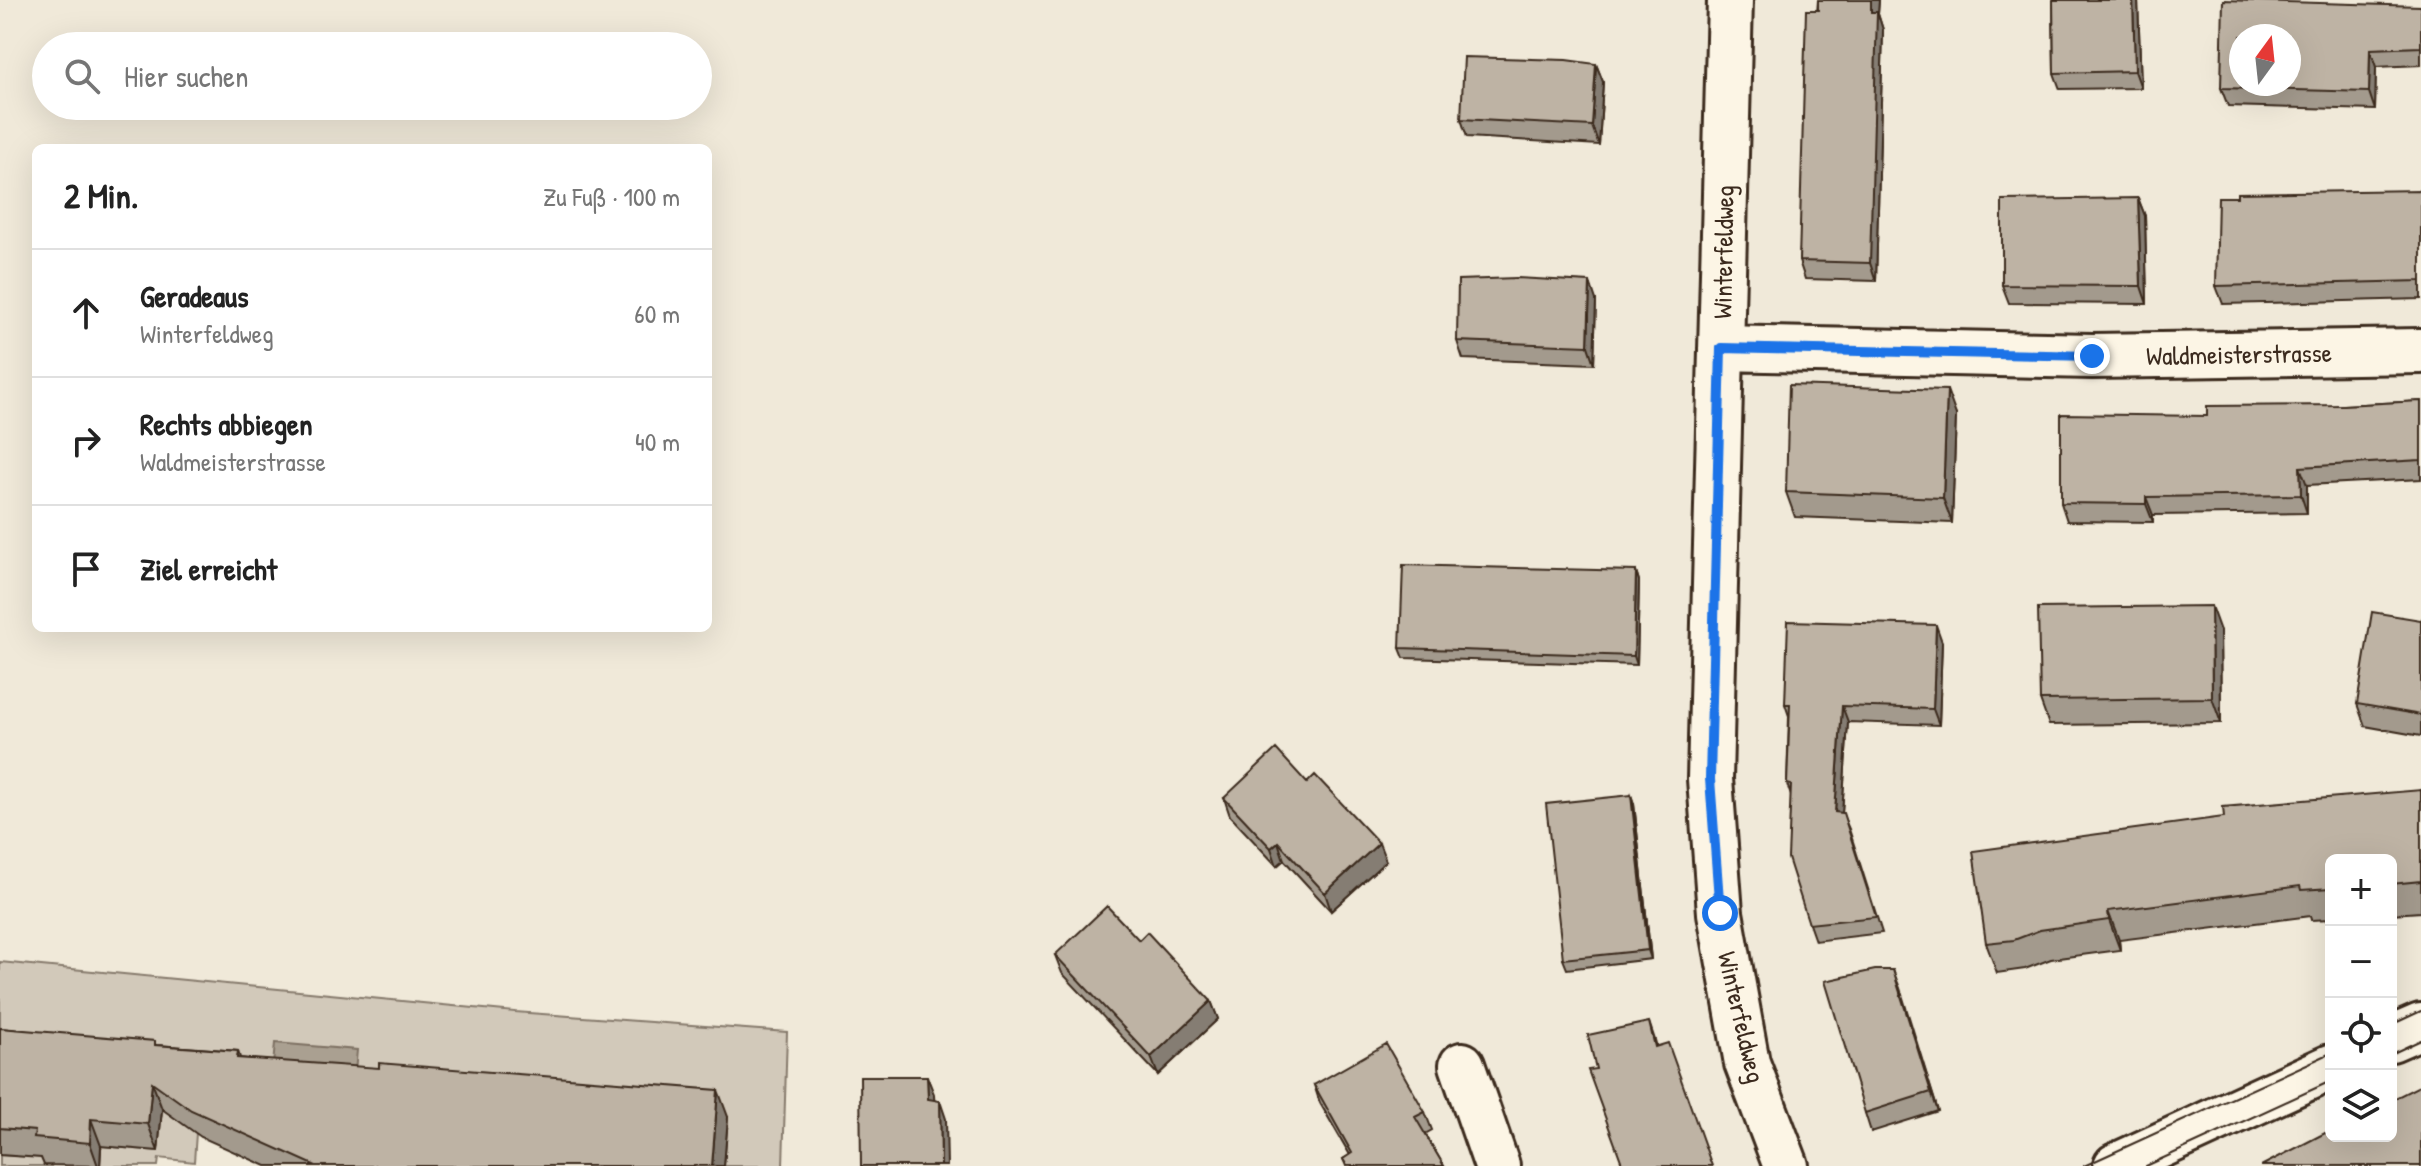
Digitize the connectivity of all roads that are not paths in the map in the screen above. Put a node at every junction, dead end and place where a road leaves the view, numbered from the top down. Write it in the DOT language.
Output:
graph roads {
  1 [pos="1730,0"];
  2 [pos="1721,348"];
  3 [pos="2421,351"];
  4 [pos="2421,1026"];
  5 [pos="2397,1036"];
  6 [pos="1462,1065"];
  7 [pos="2325,1070"];
  8 [pos="1497,1166"];
  9 [pos="1786,1166"];
  10 [pos="2116,1166"];
  1 -- 2 [label="street, Winterfeldweg"];
  2 -- 3 [label="street, Waldmeisterstrasse"];
  2 -- 9 [label="street, Winterfeldweg"];
  4 -- 5 [label="street"];
  6 -- 8 [label="street"];
  7 -- 10 [label="street"];
}
